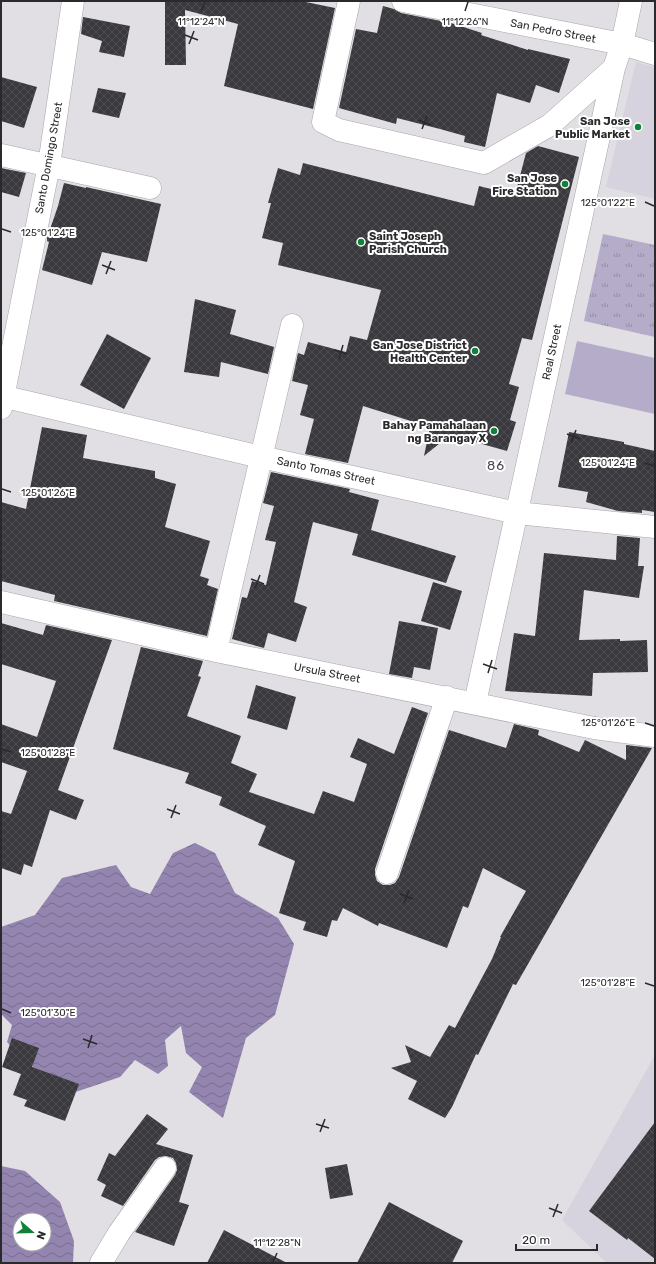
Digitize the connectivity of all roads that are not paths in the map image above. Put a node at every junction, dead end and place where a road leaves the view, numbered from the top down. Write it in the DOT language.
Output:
graph roads {
  1 [pos="73,1"];
  2 [pos="349,1"];
  3 [pos="403,1"];
  4 [pos="631,1"];
  5 [pos="622,44"];
  6 [pos="655,54"];
  7 [pos="614,68"];
  8 [pos="1,155"];
  9 [pos="49,165"];
  10 [pos="150,188"];
  11 [pos="292,325"];
  12 [pos="2,400"];
  13 [pos="261,457"];
  14 [pos="517,513"];
  15 [pos="655,528"];
  16 [pos="1,602"];
  17 [pos="216,651"];
  18 [pos="447,697"];
  19 [pos="475,703"];
  20 [pos="655,736"];
  21 [pos="388,873"];
  22 [pos="165,1168"];
  23 [pos="101,1263"];
  1 -- 9 [label="street, Santo Domingo Street"];
  2 -- 7 [label="street"];
  3 -- 5 [label="street, San Pedro Street"];
  4 -- 5 [label="street, Real Street"];
  5 -- 6 [label="street, San Pedro Street"];
  5 -- 7 [label="street, Real Street"];
  7 -- 14 [label="street, Real Street"];
  8 -- 9 [label="street"];
  9 -- 10 [label="street"];
  9 -- 12 [label="street, Santo Domingo Street"];
  11 -- 13 [label="street"];
  12 -- 13 [label="street, Santo Tomas Street"];
  13 -- 14 [label="street, Santo Tomas Street"];
  13 -- 17 [label="street"];
  14 -- 15 [label="street, Santo Tomas Street"];
  14 -- 19 [label="street, Real Street"];
  16 -- 17 [label="street, Ursula Street"];
  17 -- 18 [label="street, Ursula Street"];
  18 -- 19 [label="street, Ursula Street"];
  18 -- 21 [label="street"];
  19 -- 20 [label="street, Ursula Street"];
  22 -- 23 [label="street"];
}
